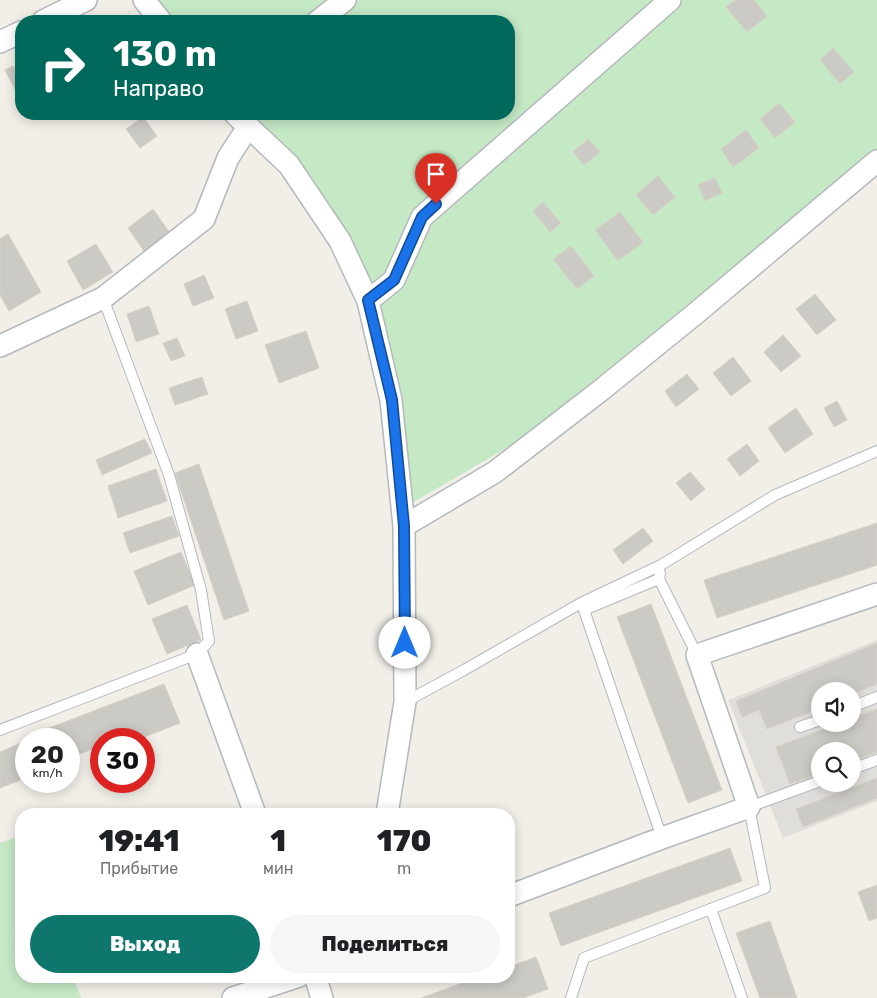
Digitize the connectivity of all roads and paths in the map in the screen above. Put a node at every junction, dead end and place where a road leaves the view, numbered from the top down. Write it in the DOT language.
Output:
graph roads {
  1 [pos="86,0"];
  2 [pos="144,0"];
  3 [pos="345,0"];
  4 [pos="670,0"];
  5 [pos="55,15"];
  6 [pos="156,15"];
  7 [pos="326,15"];
  8 [pos="15,35"];
  9 [pos="0,42"];
  10 [pos="242,121"];
  11 [pos="877,161"];
  12 [pos="103,298"];
  13 [pos="368,300"];
  14 [pos="0,346"];
  15 [pos="877,451"];
  16 [pos="404,526"];
  17 [pos="661,565"];
  18 [pos="659,579"];
  19 [pos="877,594"];
  20 [pos="582,606"];
  21 [pos="197,654"];
  22 [pos="697,655"];
  23 [pos="877,698"];
  24 [pos="405,702"];
  25 [pos="861,704"];
  26 [pos="811,723"];
  27 [pos="800,727"];
  28 [pos="0,730"];
  29 [pos="877,760"];
  30 [pos="861,766"];
  31 [pos="811,784"];
  32 [pos="253,808"];
  33 [pos="388,808"];
  34 [pos="749,808"];
  35 [pos="662,838"];
  36 [pos="515,894"];
  37 [pos="711,909"];
  38 [pos="278,983"];
  39 [pos="317,983"];
  40 [pos="233,998"];
  41 [pos="322,998"];
  42 [pos="571,998"];
  43 [pos="742,998"];
  1 -- 5 [label="street"];
  2 -- 6 [label="street"];
  3 -- 7 [label="street"];
  4 -- 13 [label="street"];
  8 -- 9 [label="street"];
  10 -- 12 [label="street"];
  10 -- 13 [label="street"];
  11 -- 16 [label="street"];
  12 -- 14 [label="street"];
  12 -- 21 [label="lane"];
  13 -- 16 [label="street"];
  15 -- 17 [label="lane"];
  16 -- 24 [label="street"];
  17 -- 18 [label="lane"];
  17 -- 20 [label="lane"];
  18 -- 20 [label="lane"];
  18 -- 22 [label="lane"];
  19 -- 22 [label="street"];
  20 -- 24 [label="lane"];
  20 -- 35 [label="lane"];
  21 -- 28 [label="lane"];
  21 -- 32 [label="street"];
  22 -- 34 [label="street"];
  23 -- 25 [label="lane"];
  24 -- 33 [label="street"];
  26 -- 27 [label="lane"];
  29 -- 30 [label="lane"];
  31 -- 34 [label="lane"];
  34 -- 35 [label="street"];
  34 -- 37 [label="lane"];
  35 -- 36 [label="street"];
  37 -- 42 [label="lane"];
  37 -- 43 [label="lane"];
  38 -- 40 [label="street"];
  39 -- 41 [label="street"];
}
